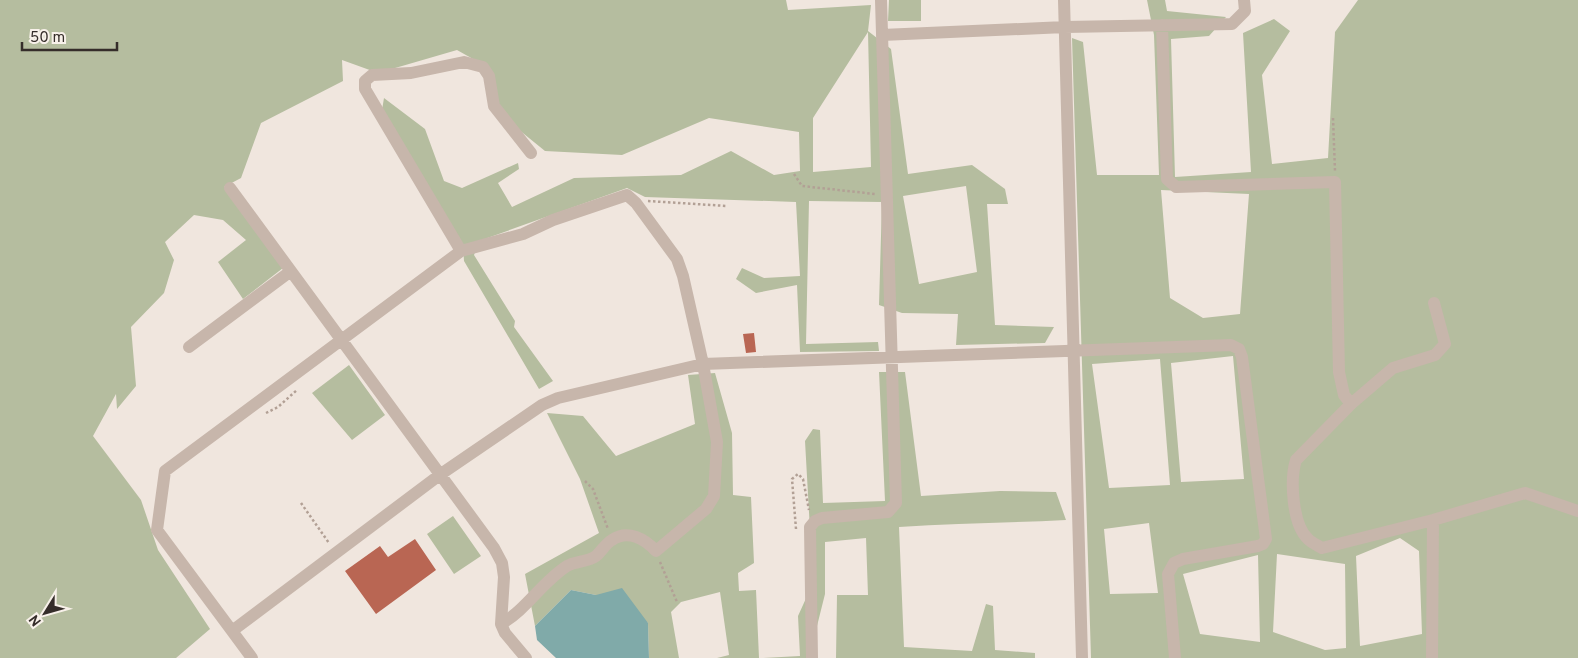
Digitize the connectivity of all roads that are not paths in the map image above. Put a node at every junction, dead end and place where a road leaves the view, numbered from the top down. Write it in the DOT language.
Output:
graph roads {
  1 [pos="881,0"];
  2 [pos="1064,0"];
  3 [pos="1244,0"];
  4 [pos="1162,25"];
  5 [pos="1065,27"];
  6 [pos="882,35"];
  7 [pos="531,152"];
  8 [pos="230,188"];
  9 [pos="461,251"];
  10 [pos="291,271"];
  11 [pos="1434,303"];
  12 [pos="340,341"];
  13 [pos="189,347"];
  14 [pos="1074,351"];
  15 [pos="891,359"];
  16 [pos="703,364"];
  17 [pos="1351,404"];
  18 [pos="441,474"];
  19 [pos="1578,511"];
  20 [pos="1434,520"];
  21 [pos="501,624"];
  22 [pos="232,631"];
  23 [pos="252,658"];
  24 [pos="526,658"];
  25 [pos="812,658"];
  26 [pos="1082,658"];
  27 [pos="1175,658"];
  28 [pos="1432,658"];
  1 -- 6 [label="street"];
  2 -- 5 [label="street"];
  3 -- 4 [label="street"];
  4 -- 5 [label="street"];
  4 -- 17 [label="street"];
  5 -- 6 [label="street"];
  5 -- 14 [label="street"];
  6 -- 15 [label="street"];
  7 -- 9 [label="street"];
  8 -- 10 [label="street"];
  9 -- 12 [label="street"];
  9 -- 16 [label="street"];
  10 -- 12 [label="street"];
  10 -- 13 [label="street"];
  11 -- 17 [label="street"];
  12 -- 18 [label="street"];
  12 -- 22 [label="street"];
  14 -- 15 [label="street"];
  14 -- 26 [label="street"];
  14 -- 27 [label="street"];
  15 -- 16 [label="street"];
  15 -- 25 [label="street"];
  16 -- 18 [label="street"];
  16 -- 21 [label="street"];
  17 -- 20 [label="street"];
  18 -- 21 [label="street"];
  18 -- 22 [label="street"];
  19 -- 20 [label="street"];
  20 -- 28 [label="street"];
  21 -- 24 [label="street"];
  22 -- 23 [label="street"];
}
